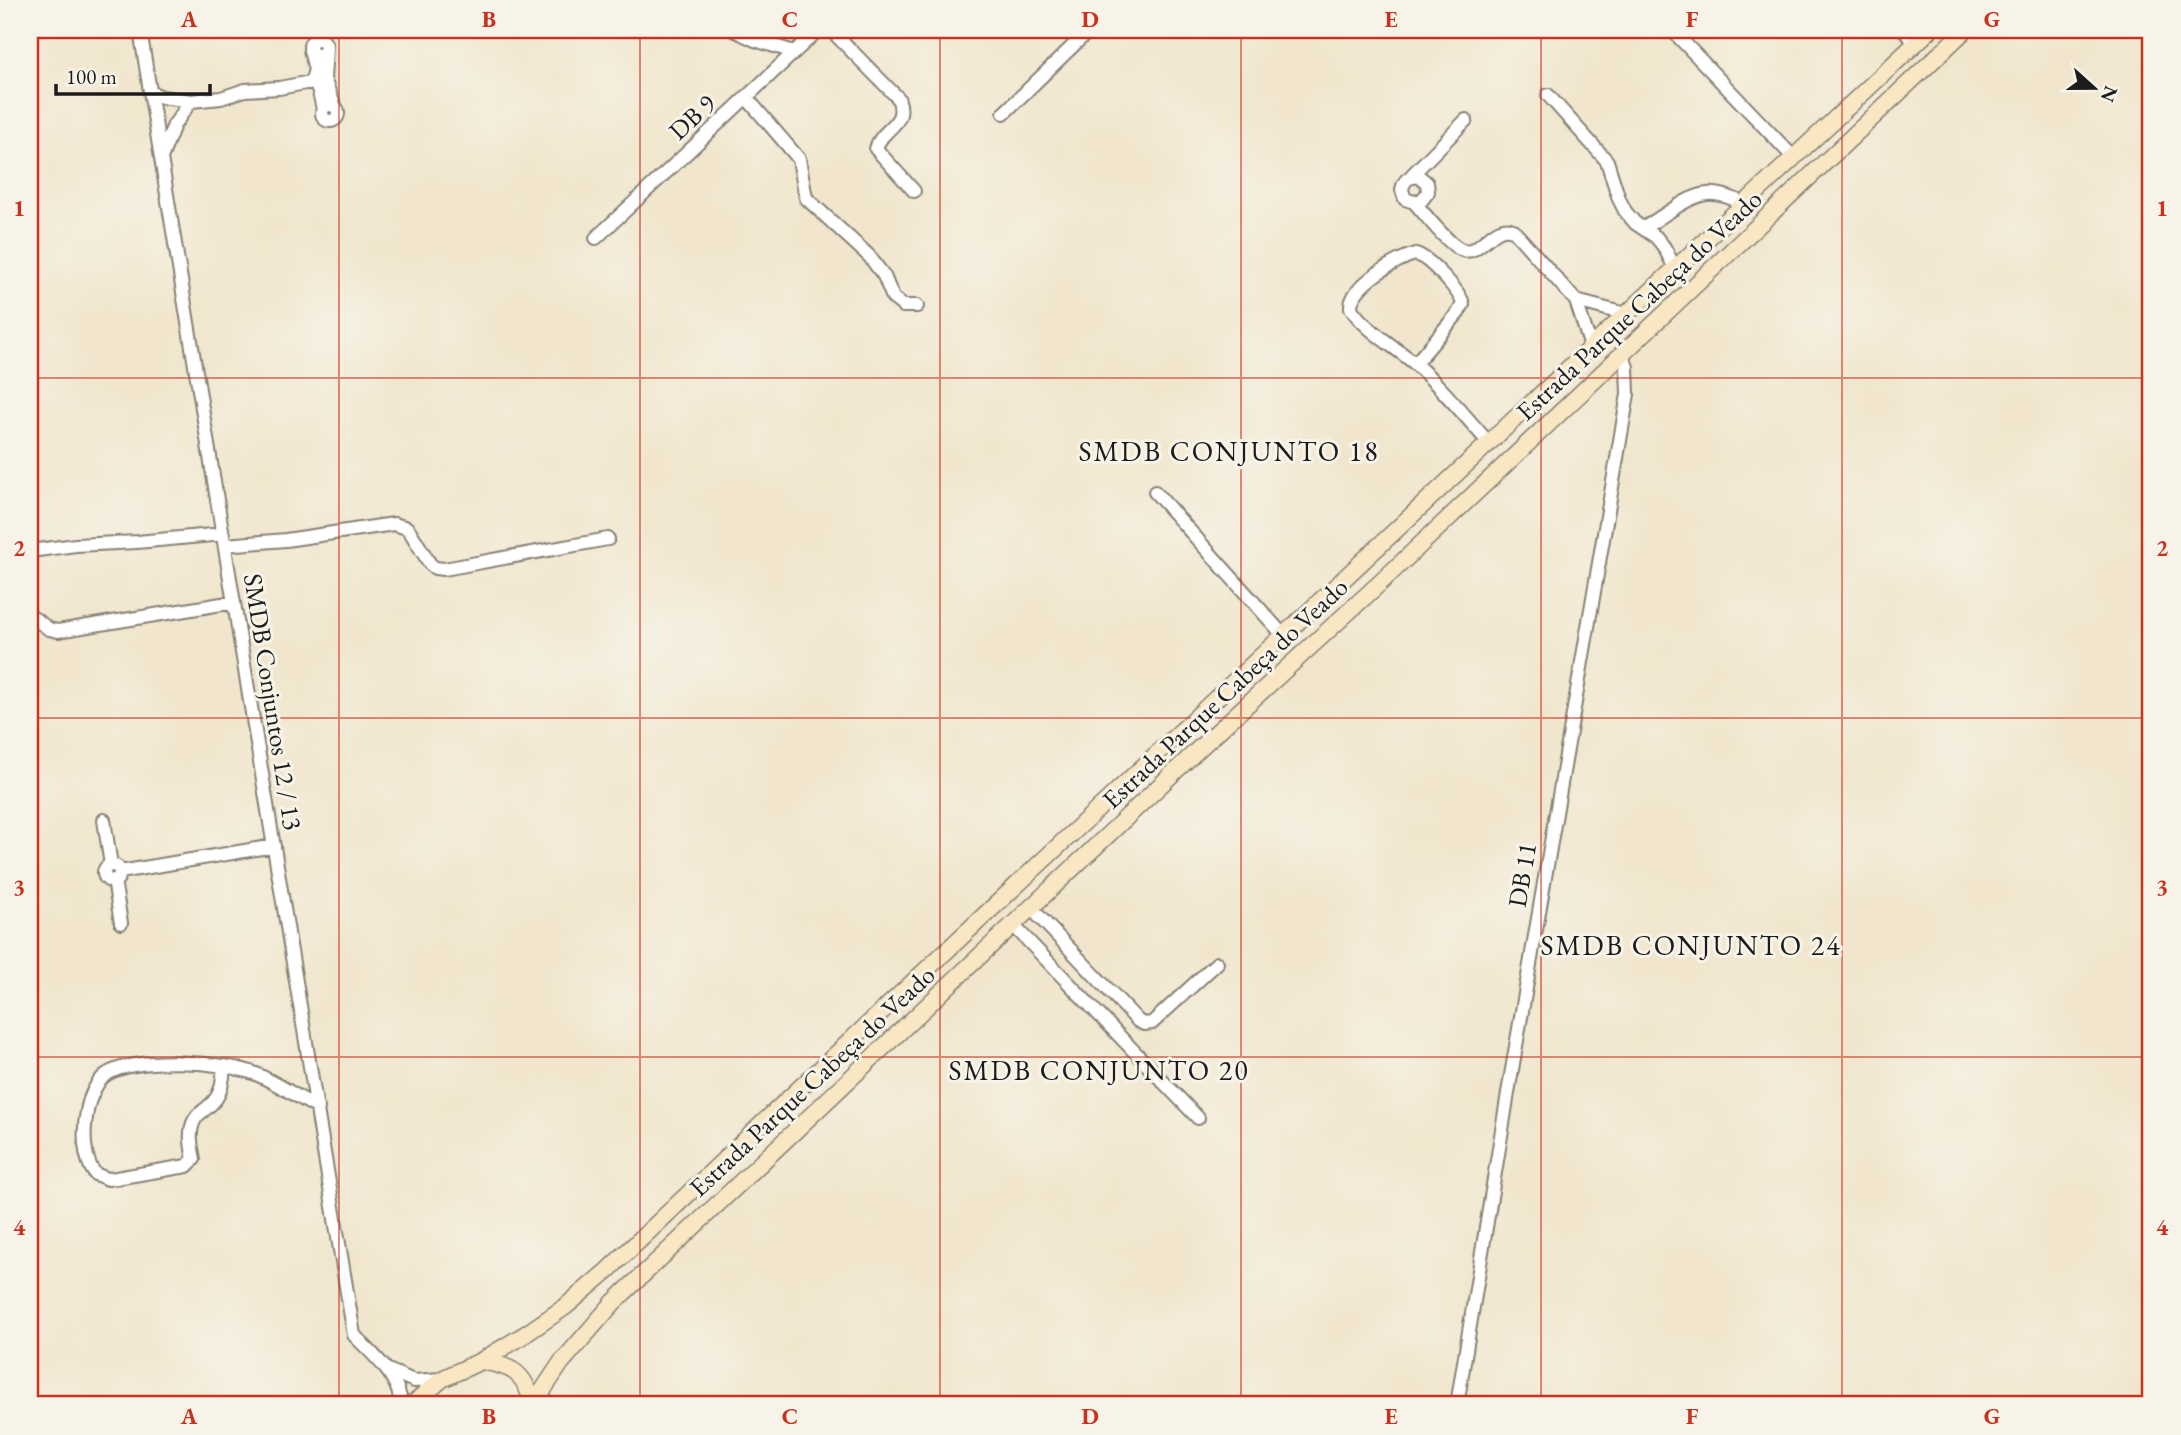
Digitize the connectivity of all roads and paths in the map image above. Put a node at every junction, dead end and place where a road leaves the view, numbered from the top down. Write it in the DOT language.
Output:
graph roads {
  1 [pos="140,30"];
  2 [pos="734,30"];
  3 [pos="818,30"];
  4 [pos="831,30"];
  5 [pos="1090,30"];
  6 [pos="1672,30"];
  7 [pos="1904,30"];
  8 [pos="1930,30"];
  9 [pos="1965,30"];
  10 [pos="1075,34"];
  11 [pos="1916,43"];
  12 [pos="794,52"];
  13 [pos="311,82"];
  14 [pos="150,92"];
  15 [pos="1548,95"];
  16 [pos="746,97"];
  17 [pos="191,101"];
  18 [pos="1004,113"];
  19 [pos="1466,120"];
  20 [pos="1793,157"];
  21 [pos="161,158"];
  22 [pos="1774,175"];
  23 [pos="914,191"];
  24 [pos="1792,195"];
  25 [pos="1744,202"];
  26 [pos="1644,228"];
  27 [pos="596,238"];
  28 [pos="1675,268"];
  29 [pos="1576,301"];
  30 [pos="917,306"];
  31 [pos="1626,314"];
  32 [pos="1591,347"];
  33 [pos="1622,355"];
  34 [pos="1415,363"];
  35 [pos="1489,443"];
  36 [pos="1468,461"];
  37 [pos="1486,483"];
  38 [pos="1155,492"];
  39 [pos="224,540"];
  40 [pos="608,540"];
  41 [pos="30,551"];
  42 [pos="233,602"];
  43 [pos="32,617"];
  44 [pos="1284,636"];
  45 [pos="104,820"];
  46 [pos="274,846"];
  47 [pos="115,872"];
  48 [pos="1031,908"];
  49 [pos="121,923"];
  50 [pos="1013,925"];
  51 [pos="1217,963"];
  52 [pos="224,1067"];
  53 [pos="318,1108"];
  54 [pos="1198,1118"];
  55 [pos="481,1361"];
  56 [pos="387,1370"];
  57 [pos="442,1379"];
  58 [pos="401,1405"];
  59 [pos="412,1405"];
  60 [pos="533,1405"];
  61 [pos="1457,1405"];
  1 -- 14 [label="street, SMDB Conjuntos 12 / 13"];
  2 -- 12 [label="street"];
  3 -- 12 [label="street, DB 9"];
  4 -- 23 [label="street"];
  5 -- 10 [label="street"];
  6 -- 20 [label="street"];
  7 -- 11 [label="street"];
  8 -- 11 [label="main road, Estrada Parque Cabeça do Veado"];
  9 -- 24 [label="main road, Estrada Parque Cabeça do Veado"];
  10 -- 18 [label="street"];
  11 -- 20 [label="main road, Estrada Parque Cabeça do Veado"];
  12 -- 16 [label="street, DB 9"];
  13 -- 13 [label="street"];
  13 -- 17 [label="street"];
  14 -- 17 [label="street"];
  14 -- 21 [label="street, SMDB Conjuntos 12 / 13"];
  15 -- 26 [label="street"];
  16 -- 27 [label="street, DB 9"];
  16 -- 30 [label="street"];
  17 -- 21 [label="street"];
  19 -- 29 [label="street"];
  20 -- 22 [label="main road, Estrada Parque Cabeça do Veado"];
  21 -- 39 [label="street, SMDB Conjuntos 12 / 13"];
  22 -- 24 [label="main road"];
  22 -- 25 [label="main road, Estrada Parque Cabeça do Veado"];
  24 -- 33 [label="main road, Estrada Parque Cabeça do Veado"];
  25 -- 26 [label="street"];
  25 -- 28 [label="main road, Estrada Parque Cabeça do Veado"];
  26 -- 28 [label="street"];
  28 -- 31 [label="main road, Estrada Parque Cabeça do Veado"];
  29 -- 31 [label="street"];
  29 -- 32 [label="street"];
  31 -- 32 [label="main road, Estrada Parque Cabeça do Veado"];
  32 -- 35 [label="main road, Estrada Parque Cabeça do Veado"];
  33 -- 37 [label="main road, Estrada Parque Cabeça do Veado"];
  33 -- 61 [label="street, DB 11"];
  34 -- 34 [label="street"];
  34 -- 35 [label="street"];
  35 -- 36 [label="main road, Estrada Parque Cabeça do Veado"];
  36 -- 37 [label="main road"];
  36 -- 44 [label="main road, Estrada Parque Cabeça do Veado"];
  37 -- 48 [label="main road, Estrada Parque Cabeça do Veado"];
  38 -- 44 [label="street"];
  39 -- 40 [label="street"];
  39 -- 41 [label="street"];
  39 -- 42 [label="street, SMDB Conjuntos 12 / 13"];
  42 -- 43 [label="street"];
  42 -- 46 [label="street, SMDB Conjuntos 12 / 13"];
  44 -- 55 [label="main road, Estrada Parque Cabeça do Veado"];
  45 -- 47 [label="street"];
  46 -- 47 [label="street"];
  46 -- 53 [label="street, SMDB Conjuntos 12 / 13"];
  47 -- 49 [label="street"];
  48 -- 50 [label="main road, Estrada Parque Cabeça do Veado"];
  48 -- 51 [label="street"];
  50 -- 54 [label="street"];
  50 -- 60 [label="main road, Estrada Parque Cabeça do Veado"];
  52 -- 52 [label="street"];
  52 -- 53 [label="street"];
  53 -- 56 [label="street, SMDB Conjuntos 12 / 13"];
  55 -- 57 [label="main road, Estrada Parque Cabeça do Veado"];
  55 -- 60 [label="main road"];
  56 -- 57 [label="street, SMDB Conjuntos 12 / 13"];
  56 -- 58 [label="street, SMDB Conjuntos 12 / 13"];
  57 -- 59 [label="main road, Estrada Parque Cabeça do Veado"];
}
